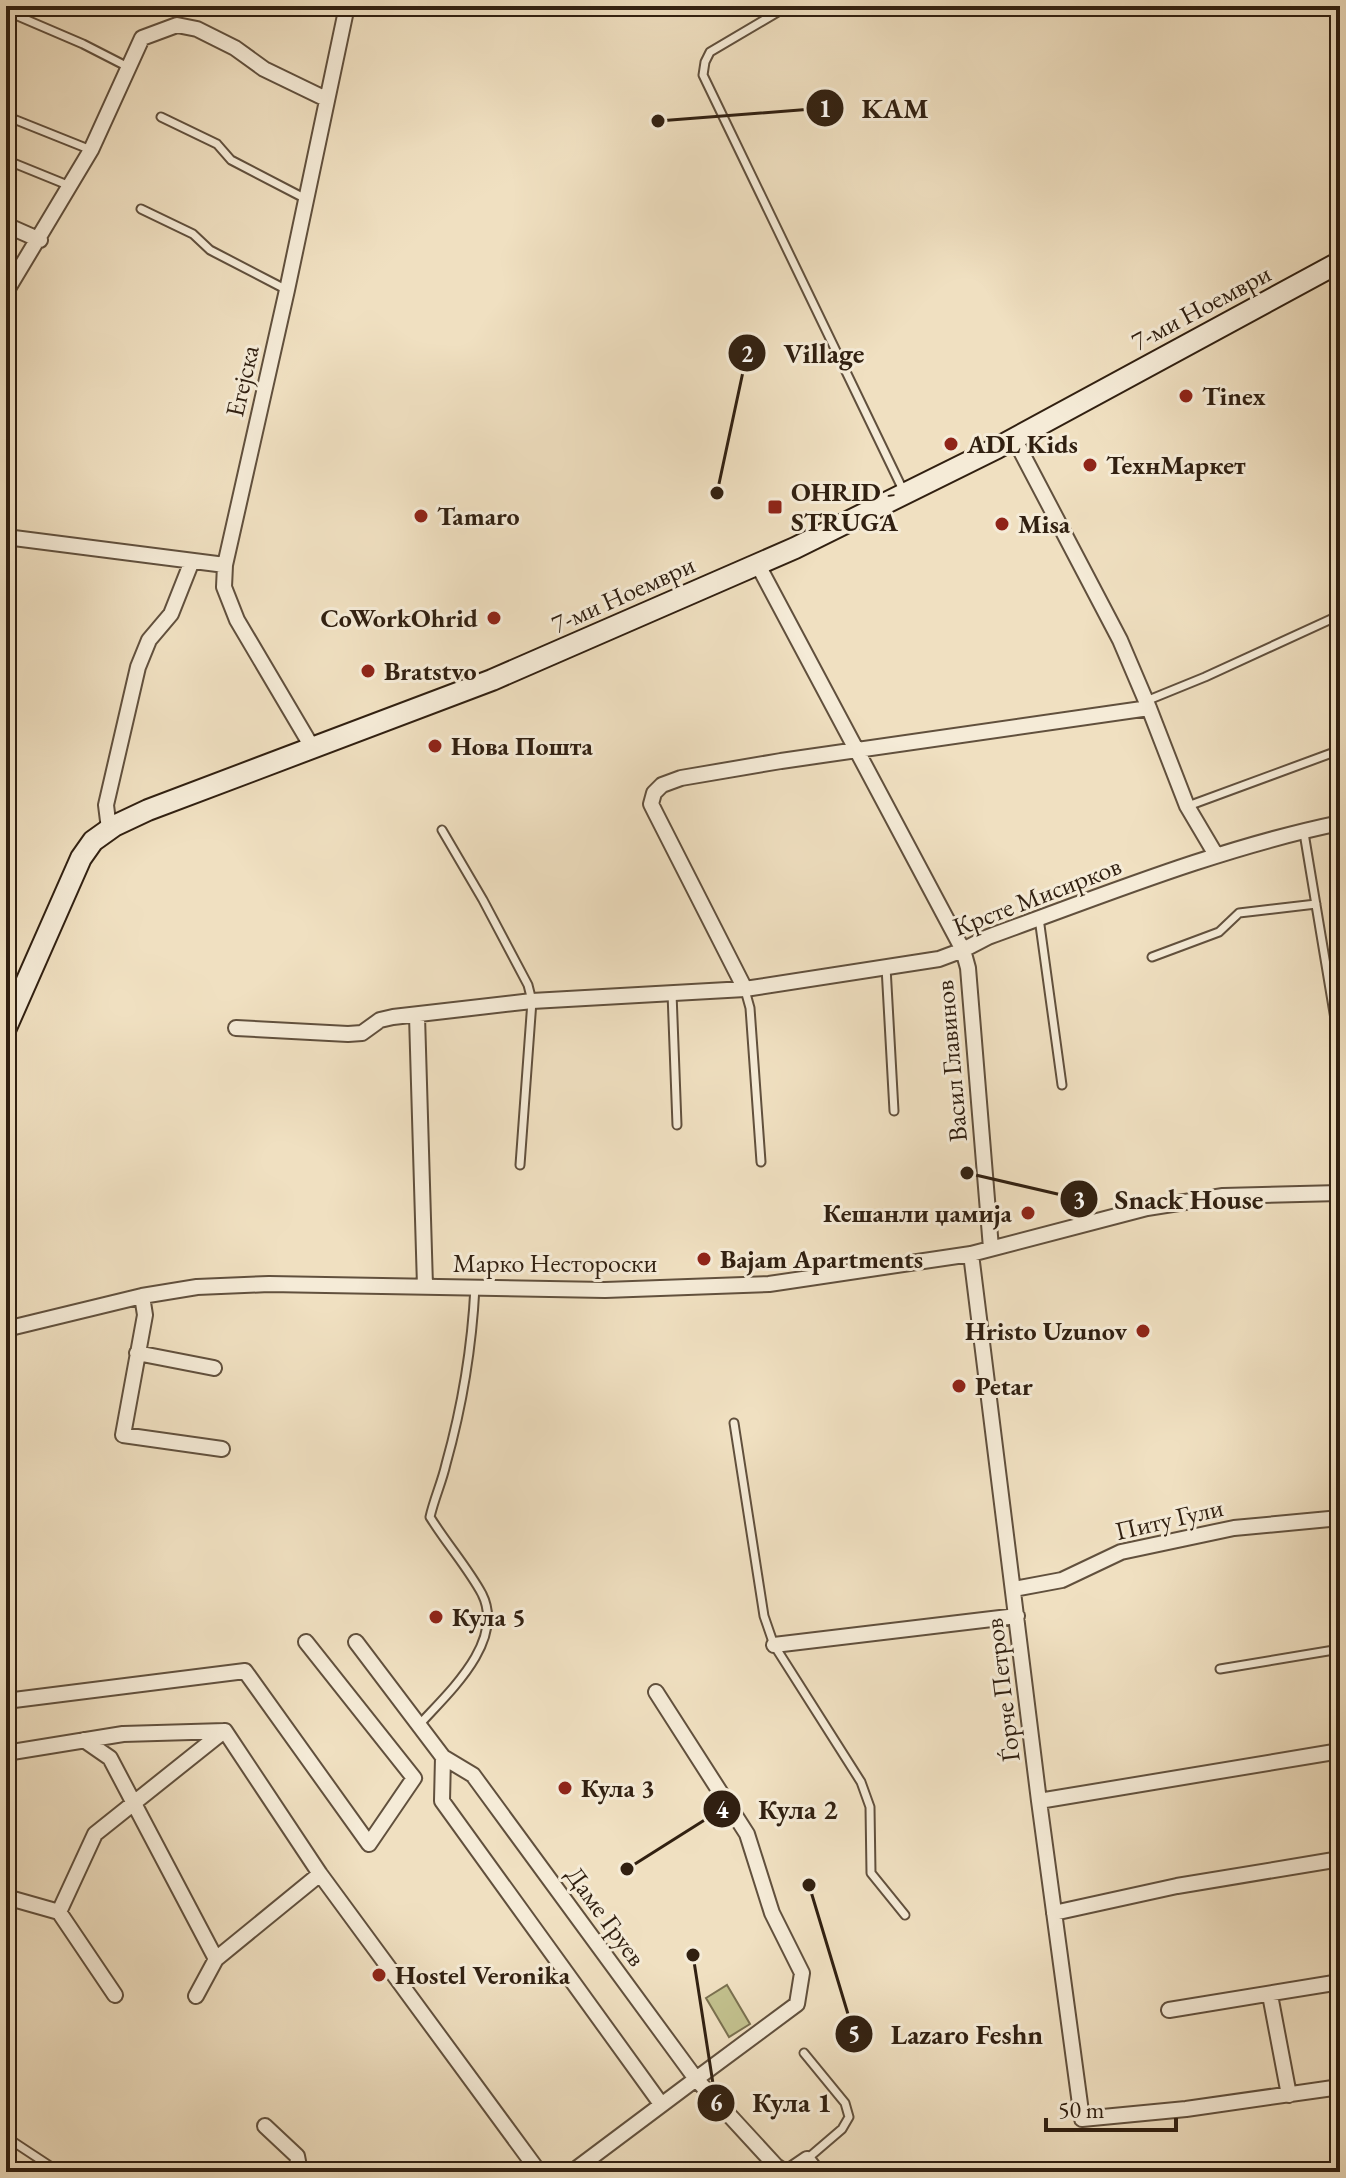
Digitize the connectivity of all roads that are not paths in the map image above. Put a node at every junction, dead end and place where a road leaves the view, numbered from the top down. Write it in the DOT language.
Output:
graph roads {
  1 [pos="347,6"];
  2 [pos="788,6"];
  3 [pos="6,11"];
  4 [pos="128,67"];
  5 [pos="326,99"];
  6 [pos="6,116"];
  7 [pos="161,117"];
  8 [pos="91,150"];
  9 [pos="6,160"];
  10 [pos="72,187"];
  11 [pos="306,199"];
  12 [pos="141,209"];
  13 [pos="6,225"];
  14 [pos="40,240"];
  15 [pos="1340,262"];
  16 [pos="287,290"];
  17 [pos="6,292"];
  18 [pos="1014,438"];
  19 [pos="905,494"];
  20 [pos="6,537"];
  21 [pos="192,561"];
  22 [pos="225,565"];
  23 [pos="758,565"];
  24 [pos="1340,615"];
  25 [pos="1148,704"];
  26 [pos="312,747"];
  27 [pos="1340,750"];
  28 [pos="858,751"];
  29 [pos="1187,806"];
  30 [pos="1340,823"];
  31 [pos="109,829"];
  32 [pos="442,830"];
  33 [pos="1303,830"];
  34 [pos="1216,855"];
  35 [pos="1316,904"];
  36 [pos="1039,918"];
  37 [pos="963,950"];
  38 [pos="1152,957"];
  39 [pos="886,967"];
  40 [pos="745,989"];
  41 [pos="672,993"];
  42 [pos="532,1001"];
  43 [pos="417,1016"];
  44 [pos="6,1028"];
  45 [pos="236,1028"];
  46 [pos="1340,1049"];
  47 [pos="1062,1085"];
  48 [pos="894,1111"];
  49 [pos="677,1125"];
  50 [pos="761,1162"];
  51 [pos="520,1165"];
  52 [pos="1340,1193"];
  53 [pos="991,1248"];
  54 [pos="971,1254"];
  55 [pos="425,1286"];
  56 [pos="475,1287"];
  57 [pos="142,1296"];
  58 [pos="6,1329"];
  59 [pos="137,1353"];
  60 [pos="214,1368"];
  61 [pos="734,1423"];
  62 [pos="222,1449"];
  63 [pos="1340,1518"];
  64 [pos="1014,1589"];
  65 [pos="1017,1616"];
  66 [pos="306,1642"];
  67 [pos="356,1642"];
  68 [pos="774,1645"];
  69 [pos="1340,1649"];
  70 [pos="1220,1669"];
  71 [pos="656,1692"];
  72 [pos="6,1701"];
  73 [pos="419,1725"];
  74 [pos="225,1731"];
  75 [pos="123,1734"];
  76 [pos="84,1740"];
  77 [pos="1340,1751"];
  78 [pos="6,1753"];
  79 [pos="443,1757"];
  80 [pos="110,1758"];
  81 [pos="1039,1801"];
  82 [pos="134,1803"];
  83 [pos="1340,1859"];
  84 [pos="320,1874"];
  85 [pos="6,1897"];
  86 [pos="59,1912"];
  87 [pos="1054,1913"];
  88 [pos="905,1915"];
  89 [pos="216,1959"];
  90 [pos="1340,1982"];
  91 [pos="115,1995"];
  92 [pos="1270,1995"];
  93 [pos="196,1996"];
  94 [pos="1169,2010"];
  95 [pos="804,2053"];
  96 [pos="696,2079"];
  97 [pos="1340,2087"];
  98 [pos="1289,2095"];
  99 [pos="661,2104"];
  100 [pos="265,2126"];
  101 [pos="6,2137"];
  102 [pos="807,2159"];
  103 [pos="50,2166"];
  104 [pos="300,2172"];
  105 [pos="539,2172"];
  106 [pos="572,2172"];
  107 [pos="787,2172"];
  108 [pos="817,2172"];
  1 -- 5 [label="street, Егејска"];
  2 -- 19 [label="lane"];
  3 -- 4 [label="lane"];
  4 -- 5 [label="street"];
  4 -- 8 [label="street"];
  5 -- 11 [label="street, Егејска"];
  6 -- 8 [label="lane"];
  7 -- 11 [label="lane"];
  8 -- 10 [label="street"];
  9 -- 10 [label="lane"];
  10 -- 14 [label="street"];
  11 -- 16 [label="street, Егејска"];
  12 -- 16 [label="lane"];
  13 -- 14 [label="street"];
  14 -- 17 [label="street"];
  15 -- 18 [label="street, 7-ми Ноември"];
  16 -- 22 [label="street, Егејска"];
  18 -- 19 [label="street, 7-ми Ноември"];
  18 -- 25 [label="street"];
  19 -- 23 [label="street, 7-ми Ноември"];
  20 -- 21 [label="street"];
  21 -- 22 [label="street"];
  21 -- 31 [label="street"];
  22 -- 26 [label="street, Егејска"];
  23 -- 26 [label="street, 7-ми Ноември"];
  23 -- 28 [label="street, Васил Главинов"];
  24 -- 25 [label="lane"];
  25 -- 28 [label="street"];
  25 -- 29 [label="street"];
  26 -- 31 [label="street, 7-ми Ноември"];
  27 -- 29 [label="lane"];
  28 -- 37 [label="street, Васил Главинов"];
  28 -- 40 [label="street"];
  29 -- 34 [label="street"];
  30 -- 33 [label="street, Крсте Мисирков"];
  31 -- 44 [label="street, 7-ми Ноември"];
  32 -- 42 [label="lane"];
  33 -- 34 [label="street, Крсте Мисирков"];
  33 -- 35 [label="lane"];
  34 -- 36 [label="street, Крсте Мисирков"];
  35 -- 38 [label="lane"];
  35 -- 46 [label="lane"];
  36 -- 37 [label="street, Крсте Мисирков"];
  36 -- 47 [label="lane"];
  37 -- 39 [label="street, Крсте Мисирков"];
  37 -- 53 [label="street, Васил Главинов"];
  39 -- 40 [label="street, Крсте Мисирков"];
  39 -- 48 [label="lane"];
  40 -- 41 [label="street, Крсте Мисирков"];
  40 -- 50 [label="lane"];
  41 -- 42 [label="street, Крсте Мисирков"];
  41 -- 49 [label="lane"];
  42 -- 43 [label="street, Крсте Мисирков"];
  42 -- 51 [label="lane"];
  43 -- 45 [label="street, Крсте Мисирков"];
  43 -- 55 [label="street"];
  52 -- 53 [label="street, Марко Нестороски"];
  53 -- 54 [label="street, Марко Нестороски"];
  54 -- 56 [label="street, Марко Нестороски"];
  54 -- 64 [label="street, Ѓорче Петров"];
  55 -- 56 [label="street, Марко Нестороски"];
  55 -- 57 [label="street, Марко Нестороски"];
  56 -- 73 [label="lane"];
  57 -- 58 [label="street, Марко Нестороски"];
  57 -- 59 [label="street"];
  59 -- 60 [label="street"];
  59 -- 62 [label="street"];
  61 -- 68 [label="lane"];
  63 -- 64 [label="street, Питу Гули"];
  64 -- 65 [label="street, Ѓорче Петров"];
  65 -- 68 [label="street"];
  65 -- 81 [label="street, Ѓорче Петров"];
  66 -- 72 [label="street"];
  67 -- 73 [label="street, Даме Груев"];
  68 -- 88 [label="lane"];
  69 -- 70 [label="lane"];
  71 -- 96 [label="street"];
  73 -- 79 [label="street, Даме Груев"];
  74 -- 75 [label="street"];
  74 -- 82 [label="street"];
  74 -- 84 [label="street"];
  75 -- 76 [label="street"];
  75 -- 80 [label="street"];
  76 -- 78 [label="street"];
  76 -- 80 [label="street"];
  77 -- 81 [label="street"];
  79 -- 96 [label="street, Даме Груев"];
  79 -- 99 [label="street"];
  80 -- 82 [label="street"];
  81 -- 87 [label="street, Ѓорче Петров"];
  82 -- 86 [label="street"];
  82 -- 89 [label="street"];
  83 -- 87 [label="street"];
  84 -- 89 [label="street"];
  84 -- 105 [label="street"];
  85 -- 86 [label="street"];
  86 -- 91 [label="street"];
  87 -- 98 [label="street, Ѓорче Петров"];
  89 -- 93 [label="street"];
  90 -- 92 [label="street"];
  92 -- 94 [label="street"];
  92 -- 98 [label="street"];
  95 -- 102 [label="lane"];
  96 -- 99 [label="street"];
  96 -- 107 [label="street, Даме Груев"];
  97 -- 98 [label="street"];
  99 -- 106 [label="street"];
  100 -- 104 [label="street"];
  101 -- 103 [label="lane"];
  102 -- 107 [label="street"];
  102 -- 108 [label="street"];
}
